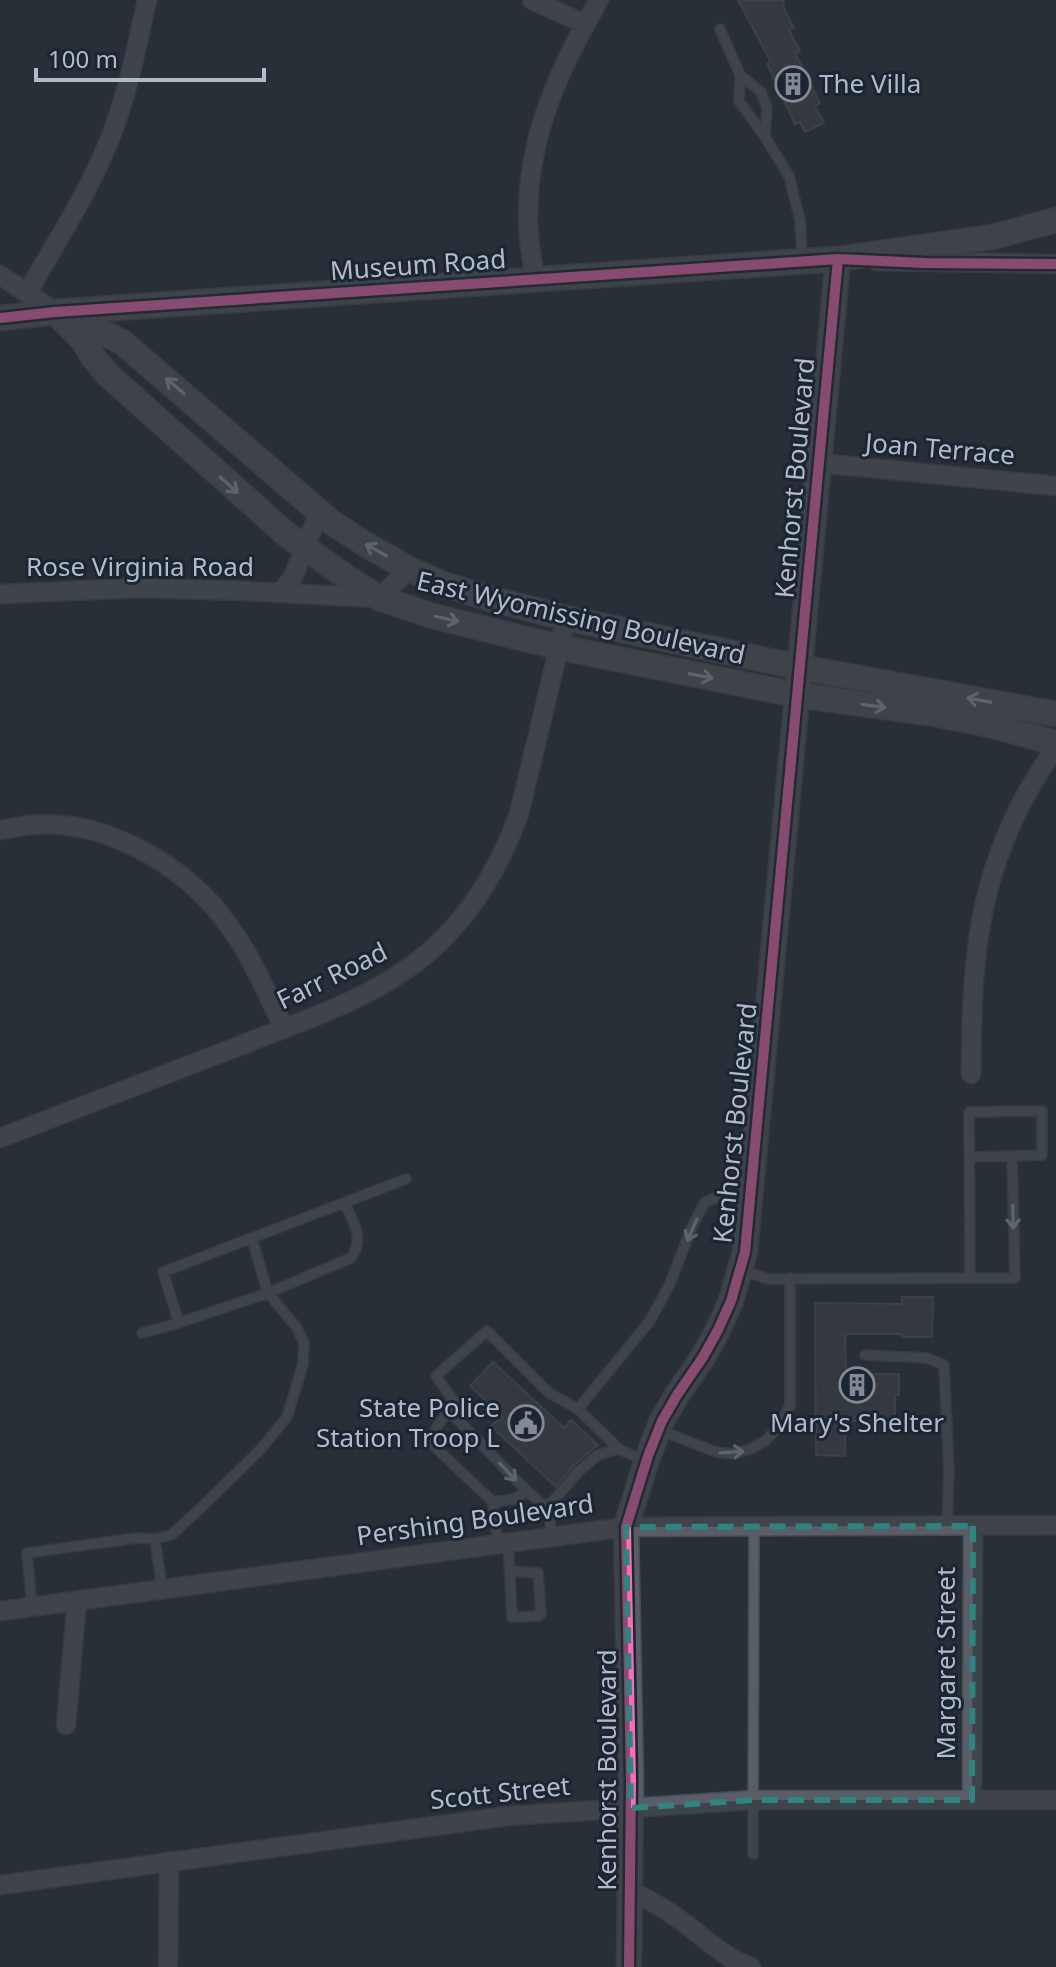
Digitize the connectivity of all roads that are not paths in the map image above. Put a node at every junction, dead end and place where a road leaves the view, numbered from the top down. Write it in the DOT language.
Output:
graph roads {
  1 [pos="147,0"];
  2 [pos="532,0"];
  3 [pos="599,0"];
  4 [pos="585,24"];
  5 [pos="720,29"];
  6 [pos="740,75"];
  7 [pos="765,137"];
  8 [pos="1056,220"];
  9 [pos="838,259"];
  10 [pos="803,262"];
  11 [pos="1056,264"];
  12 [pos="0,275"];
  13 [pos="535,280"];
  14 [pos="27,293"];
  15 [pos="55,312"];
  16 [pos="0,318"];
  17 [pos="819,463"];
  18 [pos="1056,486"];
  19 [pos="319,512"];
  20 [pos="304,547"];
  21 [pos="409,569"];
  22 [pos="280,593"];
  23 [pos="0,594"];
  24 [pos="379,598"];
  25 [pos="566,618"];
  26 [pos="558,647"];
  27 [pos="799,667"];
  28 [pos="797,695"];
  29 [pos="1056,714"];
  30 [pos="1056,744"];
  31 [pos="0,830"];
  32 [pos="284,1028"];
  33 [pos="971,1074"];
  34 [pos="0,1138"];
  35 [pos="1012,1156"];
  36 [pos="970,1157"];
  37 [pos="406,1179"];
  38 [pos="751,1199"];
  39 [pos="345,1203"];
  40 [pos="252,1239"];
  41 [pos="741,1270"];
  42 [pos="970,1277"];
  43 [pos="790,1278"];
  44 [pos="268,1293"];
  45 [pos="179,1323"];
  46 [pos="142,1333"];
  47 [pos="865,1355"];
  48 [pos="578,1409"];
  49 [pos="450,1412"];
  50 [pos="659,1430"];
  51 [pos="619,1449"];
  52 [pos="646,1461"];
  53 [pos="527,1491"];
  54 [pos="493,1502"];
  55 [pos="547,1508"];
  56 [pos="1056,1525"];
  57 [pos="947,1526"];
  58 [pos="973,1526"];
  59 [pos="626,1527"];
  60 [pos="754,1527"];
  61 [pos="553,1536"];
  62 [pos="155,1539"];
  63 [pos="503,1542"];
  64 [pos="510,1571"];
  65 [pos="162,1588"];
  66 [pos="77,1600"];
  67 [pos="32,1606"];
  68 [pos="0,1611"];
  69 [pos="66,1725"];
  70 [pos="753,1800"];
  71 [pos="972,1800"];
  72 [pos="1056,1800"];
  73 [pos="631,1808"];
  74 [pos="753,1854"];
  75 [pos="169,1861"];
  76 [pos="0,1885"];
  77 [pos="629,1890"];
  78 [pos="168,1967"];
  79 [pos="629,1967"];
  80 [pos="751,1967"];
  1 -- 14 [label="street"];
  2 -- 4 [label="street"];
  3 -- 4 [label="street"];
  4 -- 13 [label="street"];
  5 -- 6 [label="lane"];
  6 -- 7 [label="lane"];
  6 -- 7 [label="lane"];
  7 -- 10 [label="lane"];
  8 -- 9 [label="street, Museum Road"];
  9 -- 10 [label="street, Museum Road"];
  9 -- 11 [label="street"];
  9 -- 17 [label="street, Kenhorst Boulevard"];
  10 -- 13 [label="street, Museum Road"];
  12 -- 14 [label="street"];
  13 -- 15 [label="street, Museum Road"];
  14 -- 15 [label="street"];
  15 -- 16 [label="street, Museum Road"];
  19 -- 15 [label="street, East Wyomissing Boulevard, one-way"];
  15 -- 20 [label="street, East Wyomissing Boulevard, one-way"];
  17 -- 18 [label="street, Joan Terrace"];
  17 -- 27 [label="street, Kenhorst Boulevard"];
  19 -- 20 [label="street, Rose Virginia Road"];
  21 -- 19 [label="street, East Wyomissing Boulevard, one-way"];
  20 -- 22 [label="street, Rose Virginia Road"];
  20 -- 24 [label="street, East Wyomissing Boulevard"];
  21 -- 24 [label="street"];
  21 -- 25 [label="street, East Wyomissing Boulevard"];
  22 -- 23 [label="street, Rose Virginia Road"];
  22 -- 24 [label="street, Rose Virginia Road"];
  24 -- 26 [label="street, East Wyomissing Boulevard, one-way"];
  25 -- 26 [label="street, Farr Road"];
  25 -- 27 [label="street, East Wyomissing Boulevard"];
  26 -- 28 [label="street, East Wyomissing Boulevard, one-way"];
  26 -- 32 [label="street, Farr Road"];
  27 -- 28 [label="street, Kenhorst Boulevard"];
  29 -- 27 [label="street, East Wyomissing Boulevard, one-way"];
  28 -- 30 [label="street, East Wyomissing Boulevard, one-way"];
  28 -- 38 [label="street, Kenhorst Boulevard"];
  30 -- 33 [label="street"];
  31 -- 32 [label="street"];
  32 -- 34 [label="street, Farr Road"];
  35 -- 36 [label="lane"];
  35 -- 36 [label="lane"];
  35 -- 42 [label="lane, one-way"];
  36 -- 42 [label="lane"];
  37 -- 39 [label="lane"];
  38 -- 41 [label="street, Kenhorst Boulevard"];
  38 -- 48 [label="lane, one-way"];
  39 -- 40 [label="lane"];
  39 -- 44 [label="lane"];
  40 -- 44 [label="lane"];
  40 -- 45 [label="lane"];
  41 -- 43 [label="lane"];
  41 -- 50 [label="street, Kenhorst Boulevard"];
  42 -- 43 [label="lane"];
  50 -- 43 [label="lane, one-way"];
  44 -- 45 [label="lane"];
  44 -- 62 [label="lane"];
  45 -- 46 [label="lane"];
  47 -- 57 [label="lane"];
  48 -- 49 [label="lane"];
  48 -- 51 [label="lane"];
  49 -- 53 [label="lane, one-way"];
  49 -- 54 [label="lane"];
  50 -- 52 [label="street, Kenhorst Boulevard"];
  51 -- 52 [label="lane"];
  51 -- 55 [label="lane"];
  52 -- 59 [label="street, Kenhorst Boulevard"];
  53 -- 54 [label="lane"];
  53 -- 55 [label="lane"];
  54 -- 63 [label="lane"];
  55 -- 61 [label="lane"];
  56 -- 58 [label="street, Pershing Boulevard"];
  57 -- 58 [label="street, Pershing Boulevard"];
  57 -- 60 [label="street, Pershing Boulevard"];
  58 -- 71 [label="street, Margaret Street"];
  59 -- 60 [label="street, Pershing Boulevard"];
  59 -- 61 [label="street, Pershing Boulevard"];
  59 -- 73 [label="street, Kenhorst Boulevard"];
  60 -- 70 [label="lane"];
  61 -- 63 [label="street, Pershing Boulevard"];
  62 -- 65 [label="lane"];
  62 -- 67 [label="lane"];
  63 -- 64 [label="lane"];
  63 -- 65 [label="street, Pershing Boulevard"];
  64 -- 64 [label="lane"];
  65 -- 66 [label="street, Pershing Boulevard"];
  66 -- 67 [label="street, Pershing Boulevard"];
  66 -- 69 [label="street"];
  67 -- 68 [label="street, Pershing Boulevard"];
  70 -- 71 [label="street, Scott Street"];
  70 -- 73 [label="street, Scott Street"];
  70 -- 74 [label="lane"];
  71 -- 72 [label="street, Scott Street"];
  73 -- 75 [label="street, Scott Street"];
  73 -- 77 [label="street, Kenhorst Boulevard"];
  75 -- 76 [label="street, Scott Street"];
  75 -- 78 [label="street"];
  77 -- 79 [label="street, Kenhorst Boulevard"];
  77 -- 80 [label="street"];
}
